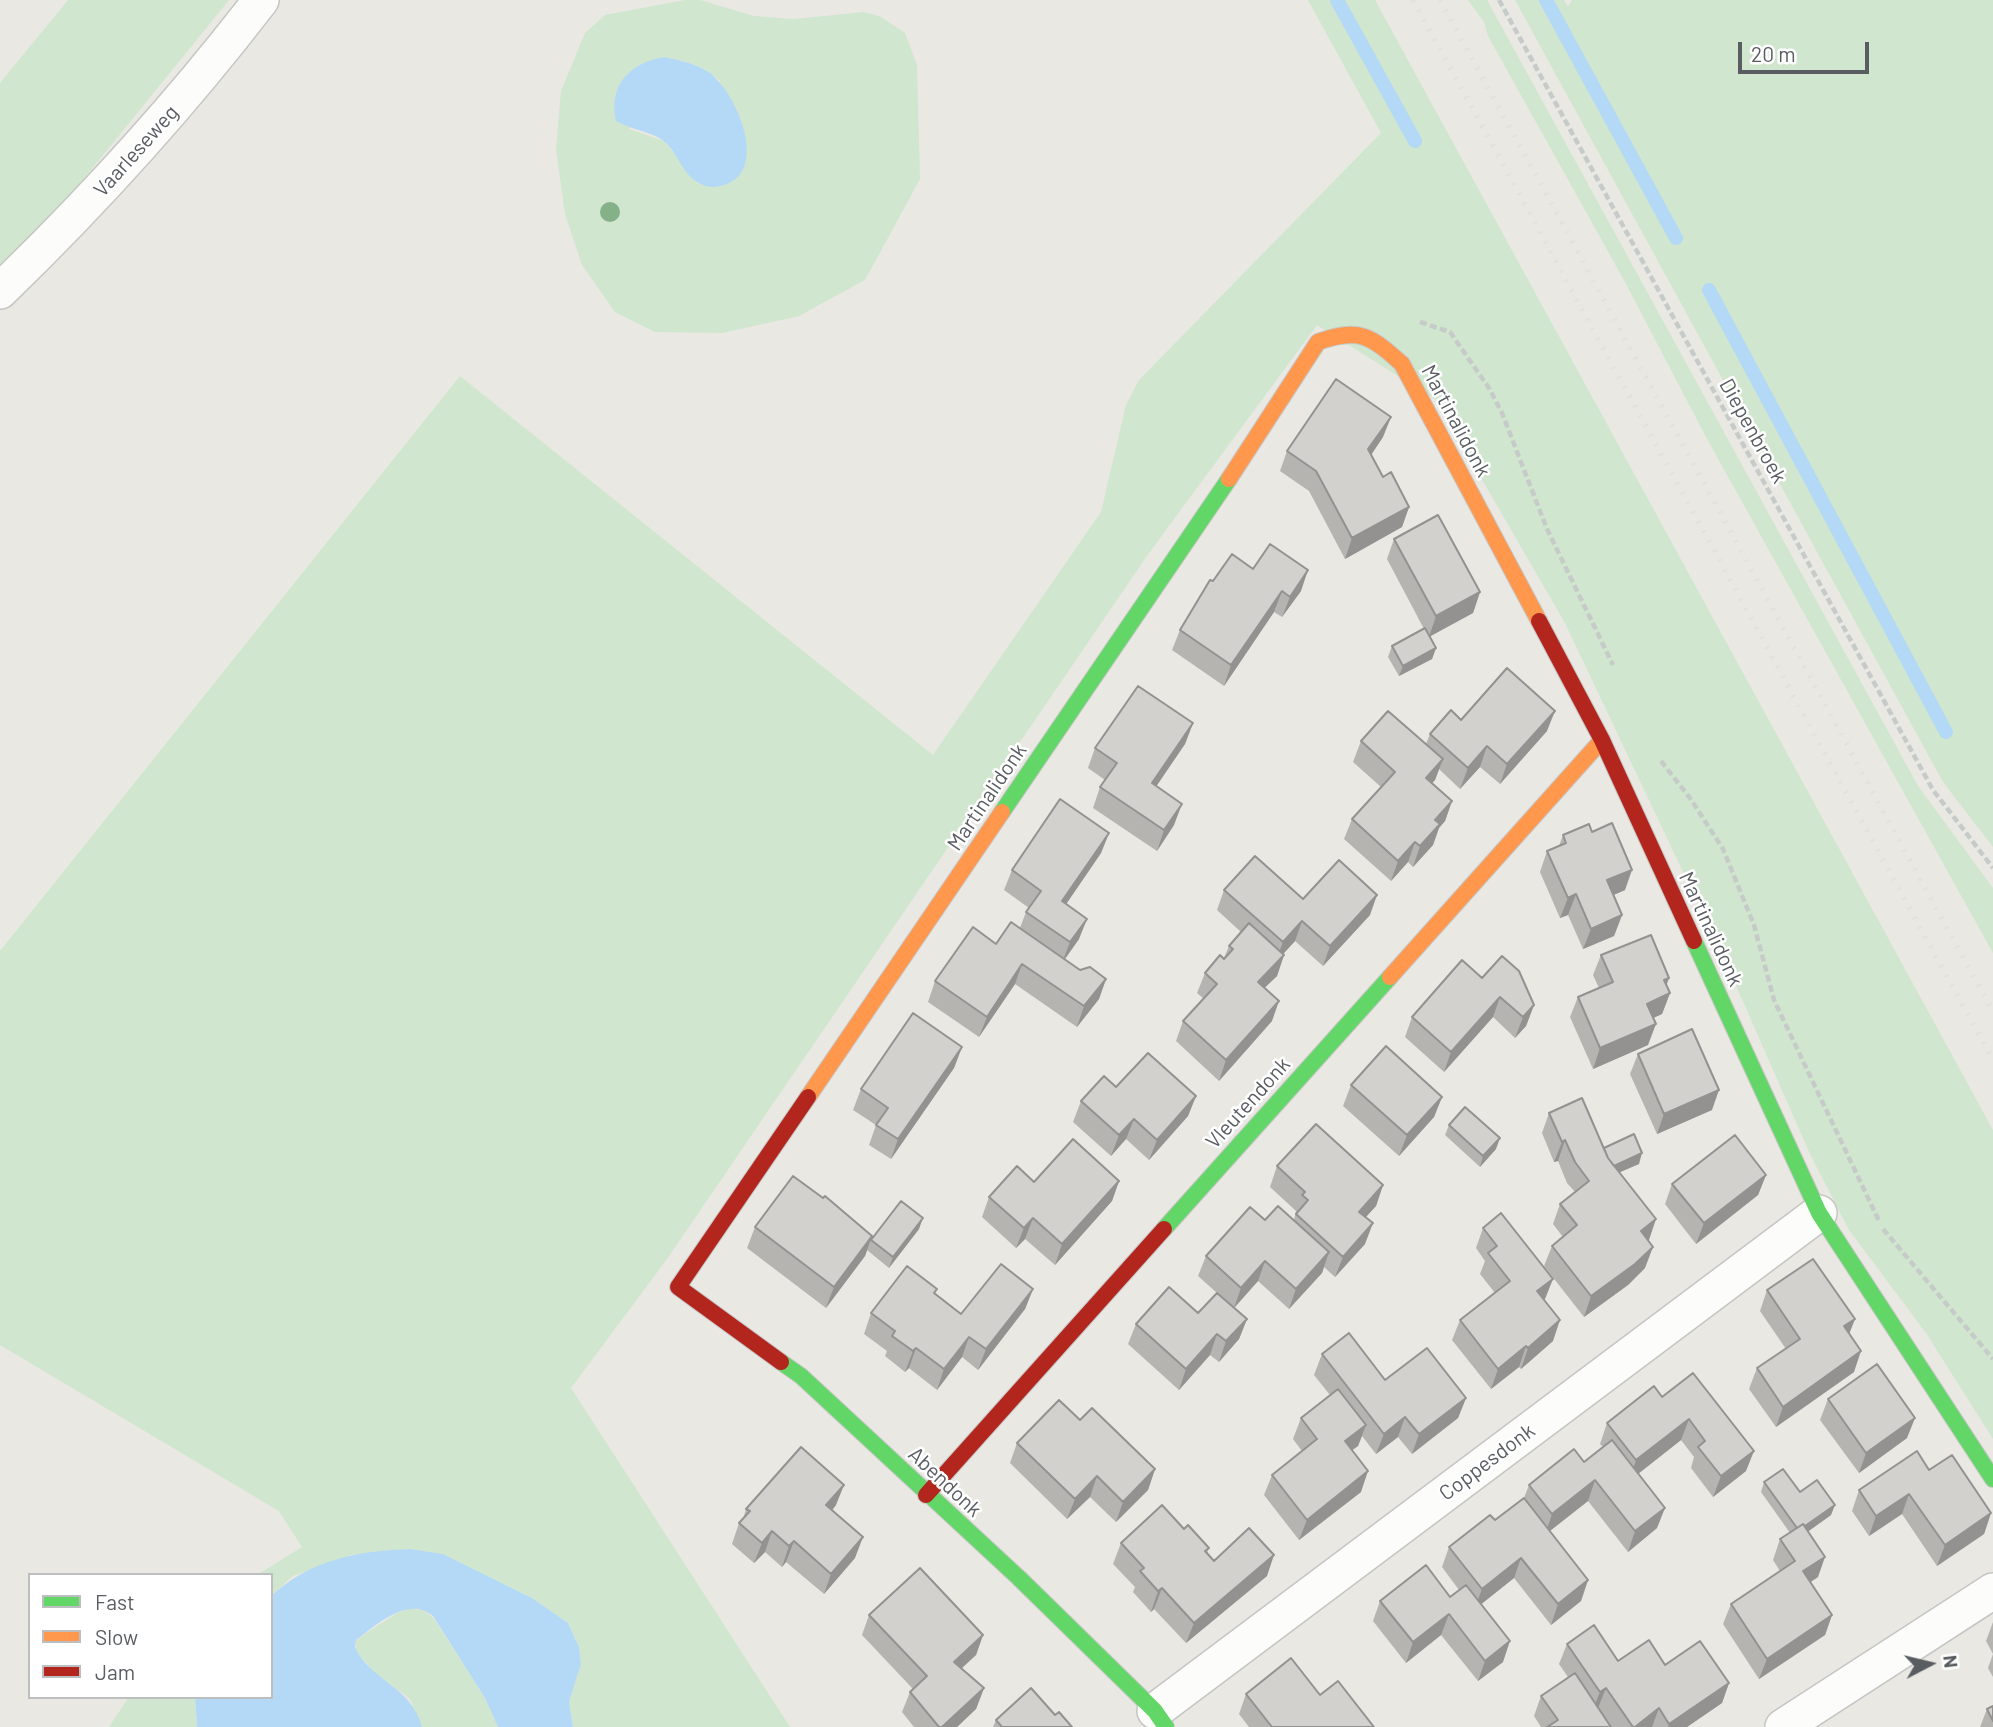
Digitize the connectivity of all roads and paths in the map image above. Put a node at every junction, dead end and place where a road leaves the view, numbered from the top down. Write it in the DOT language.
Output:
graph roads {
  1 [pos="261,0"];
  2 [pos="1499,0"];
  3 [pos="0,291"];
  4 [pos="1374,338"];
  5 [pos="1619,676"];
  6 [pos="1602,740"];
  7 [pos="1655,750"];
  8 [pos="1993,868"];
  9 [pos="1819,1213"];
  10 [pos="678,1287"];
  11 [pos="1993,1359"];
  12 [pos="1993,1479"];
  13 [pos="926,1494"];
  14 [pos="1993,1591"];
  15 [pos="1161,1719"];
  16 [pos="1783,1727"];
  1 -- 3 [label="street, Vaarleseweg"];
  2 -- 8 [label="path, Diepenbroek"];
  4 -- 5 [label="path"];
  4 -- 6 [label="street, Martinalidonk"];
  4 -- 10 [label="street, Martinalidonk"];
  6 -- 9 [label="street, Martinalidonk"];
  6 -- 13 [label="street, Vleutendonk"];
  7 -- 11 [label="path"];
  9 -- 12 [label="street, Martinalidonk"];
  9 -- 15 [label="street, Coppesdonk"];
  10 -- 13 [label="street, Abendonk"];
  13 -- 15 [label="street, Abendonk"];
  14 -- 16 [label="street"];
}
